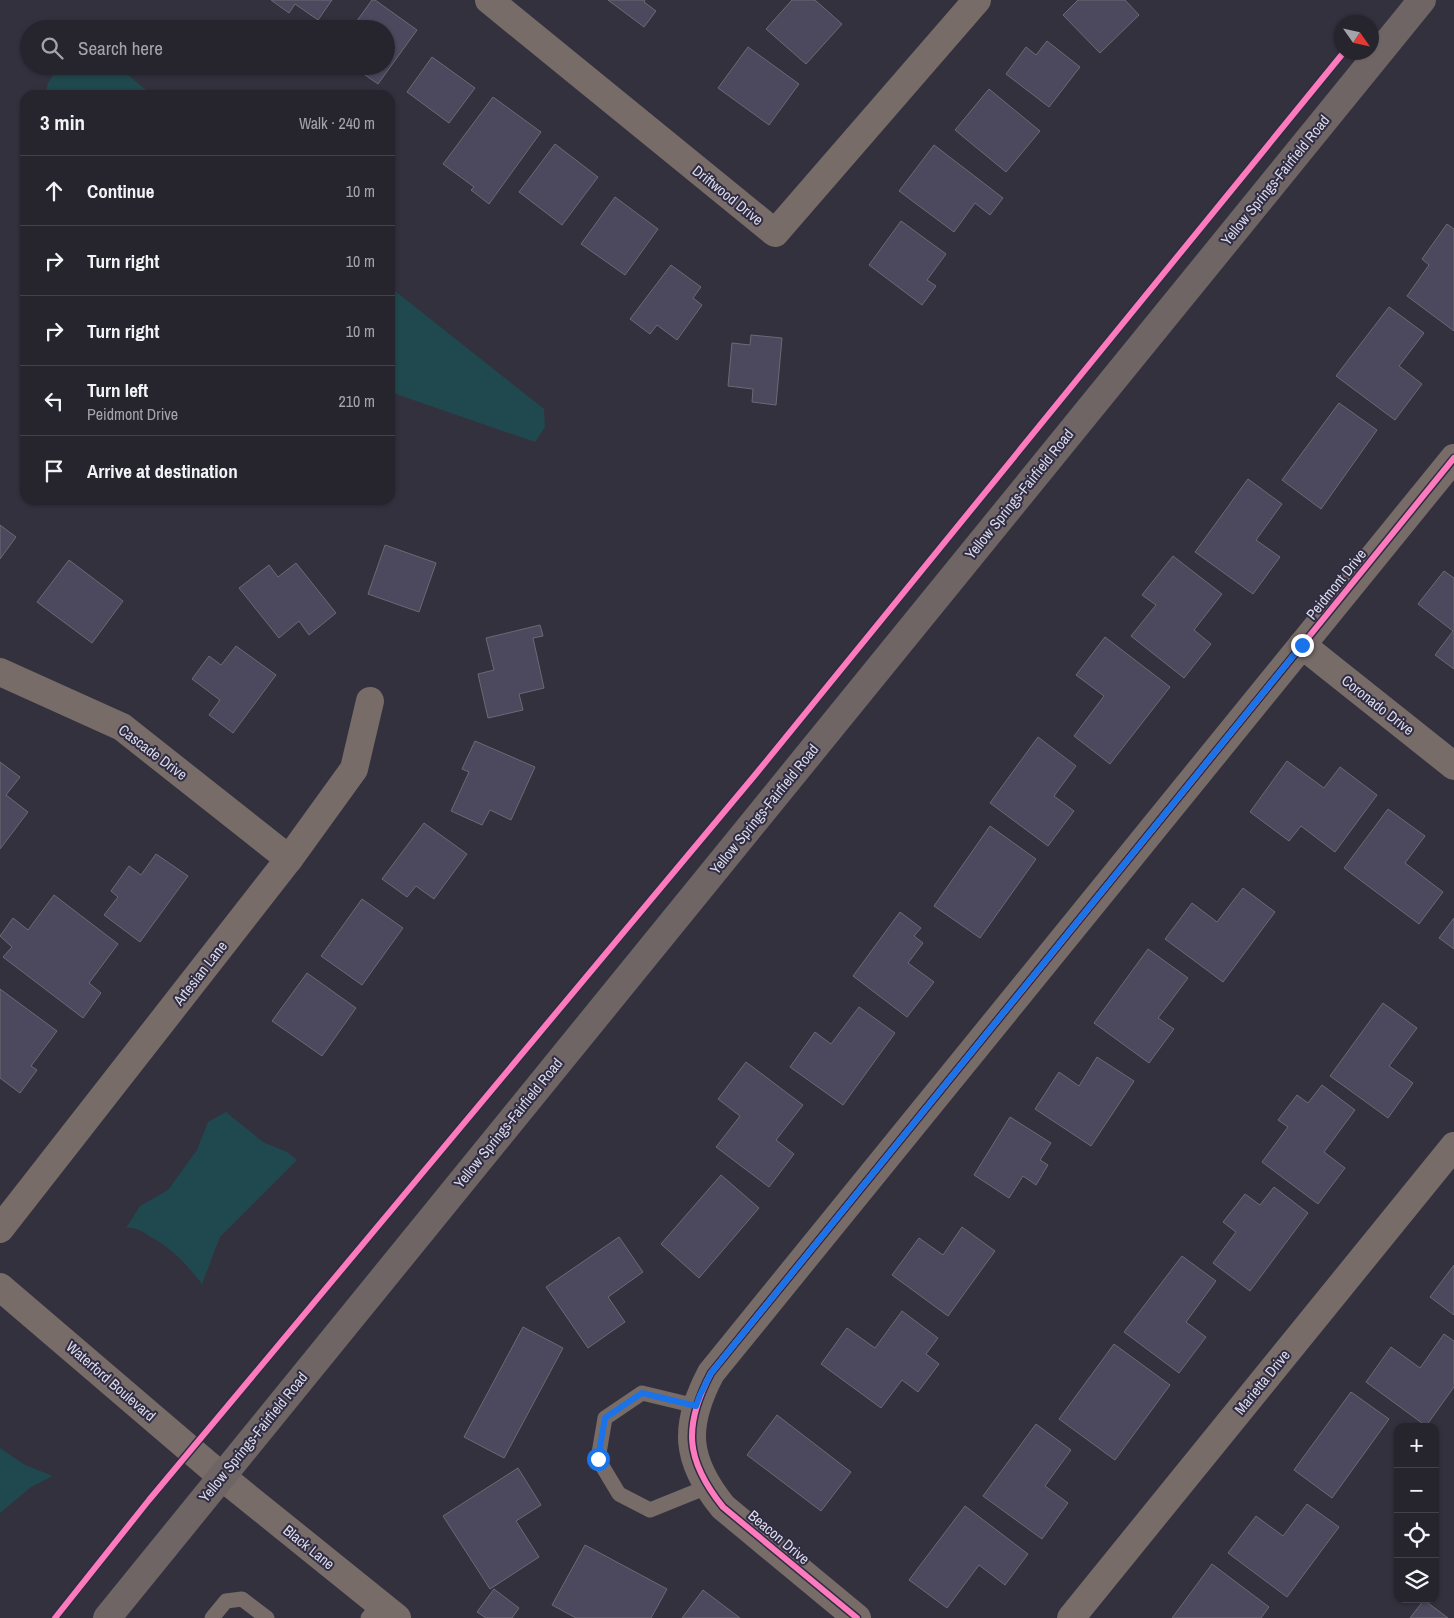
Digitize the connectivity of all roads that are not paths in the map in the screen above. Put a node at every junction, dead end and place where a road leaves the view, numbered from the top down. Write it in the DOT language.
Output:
graph roads {
  1 [pos="489,0"];
  2 [pos="977,0"];
  3 [pos="1422,0"];
  4 [pos="1454,458"];
  5 [pos="1302,645"];
  6 [pos="0,672"];
  7 [pos="370,701"];
  8 [pos="1454,766"];
  9 [pos="289,859"];
  10 [pos="1454,1146"];
  11 [pos="0,1230"];
  12 [pos="0,1287"];
  13 [pos="696,1406"];
  14 [pos="221,1476"];
  15 [pos="702,1476"];
  16 [pos="382,1613"];
  17 [pos="107,1618"];
  18 [pos="212,1618"];
  19 [pos="266,1618"];
  20 [pos="857,1618"];
  21 [pos="1071,1618"];
  1 -- 2 [label="street, Driftwood Drive"];
  3 -- 14 [label="main road, Yellow Springs-Fairfield Road"];
  4 -- 5 [label="street, Peidmont Drive"];
  5 -- 8 [label="street, Coronado Drive"];
  5 -- 13 [label="street, Peidmont Drive"];
  6 -- 9 [label="street, Cascade Drive"];
  7 -- 9 [label="street, Artesian Lane"];
  9 -- 11 [label="street, Artesian Lane"];
  10 -- 21 [label="street, Marietta Drive"];
  12 -- 14 [label="street, Waterford Boulevard"];
  13 -- 15 [label="street, Peidmont Drive"];
  13 -- 15 [label="lane"];
  14 -- 16 [label="street, Black Lane"];
  14 -- 17 [label="main road, Yellow Springs-Fairfield Road"];
  15 -- 20 [label="street, Beacon Drive"];
  18 -- 19 [label="lane"];
}
